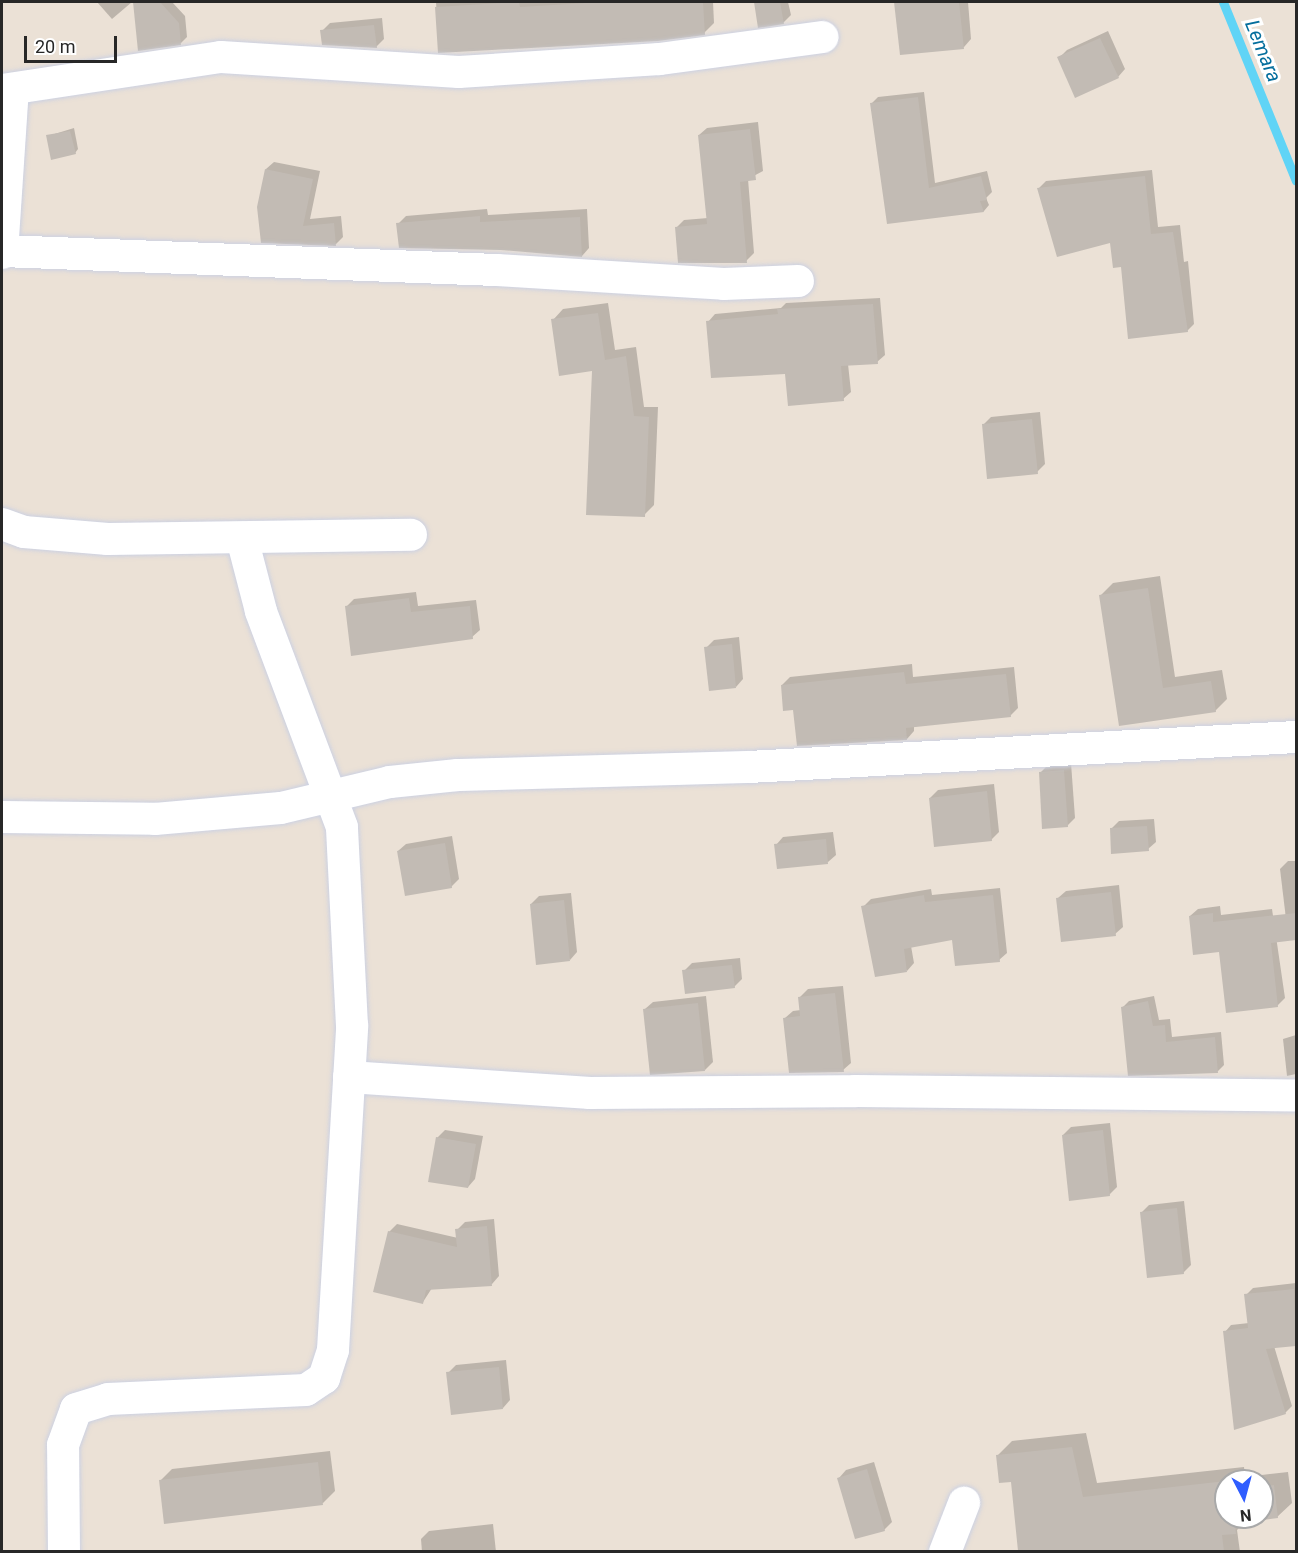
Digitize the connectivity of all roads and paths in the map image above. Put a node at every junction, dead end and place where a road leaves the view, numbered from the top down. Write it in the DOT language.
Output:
graph roads {
  1 [pos="823,37"];
  2 [pos="7,89"];
  3 [pos="2,252"];
  4 [pos="798,281"];
  5 [pos="2,524"];
  6 [pos="411,535"];
  7 [pos="242,538"];
  8 [pos="1296,737"];
  9 [pos="333,795"];
  10 [pos="2,818"];
  11 [pos="349,1077"];
  12 [pos="1296,1096"];
  13 [pos="964,1503"];
  14 [pos="64,1551"];
  15 [pos="945,1551"];
  1 -- 2 [label="street"];
  2 -- 3 [label="street"];
  3 -- 4 [label="street"];
  5 -- 7 [label="street"];
  6 -- 7 [label="street"];
  7 -- 9 [label="street"];
  8 -- 9 [label="street"];
  9 -- 10 [label="street"];
  9 -- 11 [label="street"];
  11 -- 12 [label="street"];
  11 -- 14 [label="street"];
  13 -- 15 [label="street"];
}
